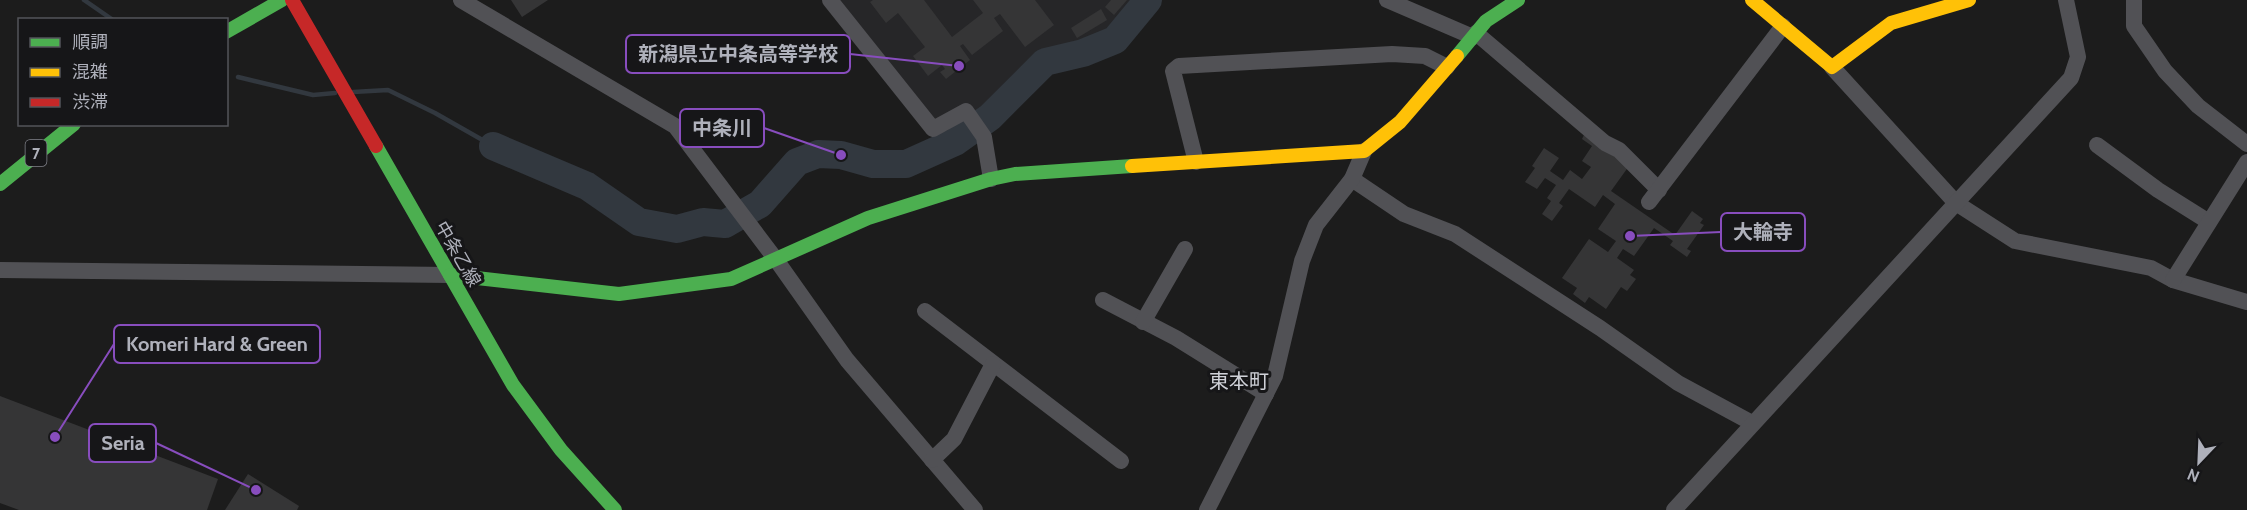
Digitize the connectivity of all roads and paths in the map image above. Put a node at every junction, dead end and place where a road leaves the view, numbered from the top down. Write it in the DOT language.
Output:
graph roads {
  1 [pos="282,0"];
  2 [pos="292,0"];
  3 [pos="461,0"];
  4 [pos="830,0"];
  5 [pos="1387,0"];
  6 [pos="1518,0"];
  7 [pos="1752,0"];
  8 [pos="1969,0"];
  9 [pos="2066,0"];
  10 [pos="2134,0"];
  11 [pos="1783,26"];
  12 [pos="228,31"];
  13 [pos="1474,35"];
  14 [pos="1447,67"];
  15 [pos="1832,67"];
  16 [pos="72,126"];
  17 [pos="2247,144"];
  18 [pos="2097,145"];
  19 [pos="1364,151"];
  20 [pos="1196,162"];
  21 [pos="2247,162"];
  22 [pos="991,179"];
  23 [pos="1352,179"];
  24 [pos="0,184"];
  25 [pos="1956,203"];
  26 [pos="2209,222"];
  27 [pos="1185,249"];
  28 [pos="777,261"];
  29 [pos="0,270"];
  30 [pos="450,275"];
  31 [pos="2173,280"];
  32 [pos="1103,300"];
  33 [pos="2247,302"];
  34 [pos="925,311"];
  35 [pos="1143,322"];
  36 [pos="993,364"];
  37 [pos="1266,394"];
  38 [pos="1752,423"];
  39 [pos="933,460"];
  40 [pos="1120,461"];
  41 [pos="615,510"];
  42 [pos="975,510"];
  43 [pos="1207,510"];
  44 [pos="1674,510"];
  1 -- 12 [label="main road"];
  2 -- 30 [label="main road, 中条乙線"];
  3 -- 28 [label="street"];
  4 -- 22 [label="street"];
  5 -- 13 [label="street"];
  6 -- 13 [label="main road"];
  7 -- 11 [label="main road"];
  8 -- 15 [label="main road"];
  9 -- 25 [label="street"];
  10 -- 17 [label="street"];
  11 -- 13 [label="street"];
  11 -- 15 [label="main road"];
  13 -- 14 [label="main road"];
  14 -- 19 [label="main road"];
  14 -- 20 [label="street"];
  15 -- 25 [label="street"];
  16 -- 24 [label="main road, 7"];
  18 -- 26 [label="street"];
  19 -- 20 [label="main road"];
  19 -- 23 [label="street"];
  20 -- 22 [label="main road"];
  21 -- 26 [label="street"];
  22 -- 28 [label="main road"];
  23 -- 37 [label="street"];
  23 -- 38 [label="street"];
  25 -- 31 [label="street"];
  25 -- 38 [label="street"];
  26 -- 31 [label="street"];
  27 -- 35 [label="street"];
  28 -- 30 [label="main road"];
  28 -- 39 [label="street"];
  29 -- 30 [label="street"];
  30 -- 41 [label="main road, 中条乙線"];
  31 -- 33 [label="street"];
  32 -- 35 [label="street"];
  34 -- 36 [label="street"];
  35 -- 37 [label="street"];
  36 -- 39 [label="street"];
  36 -- 40 [label="street"];
  37 -- 43 [label="street"];
  38 -- 44 [label="street"];
  39 -- 42 [label="street"];
}
